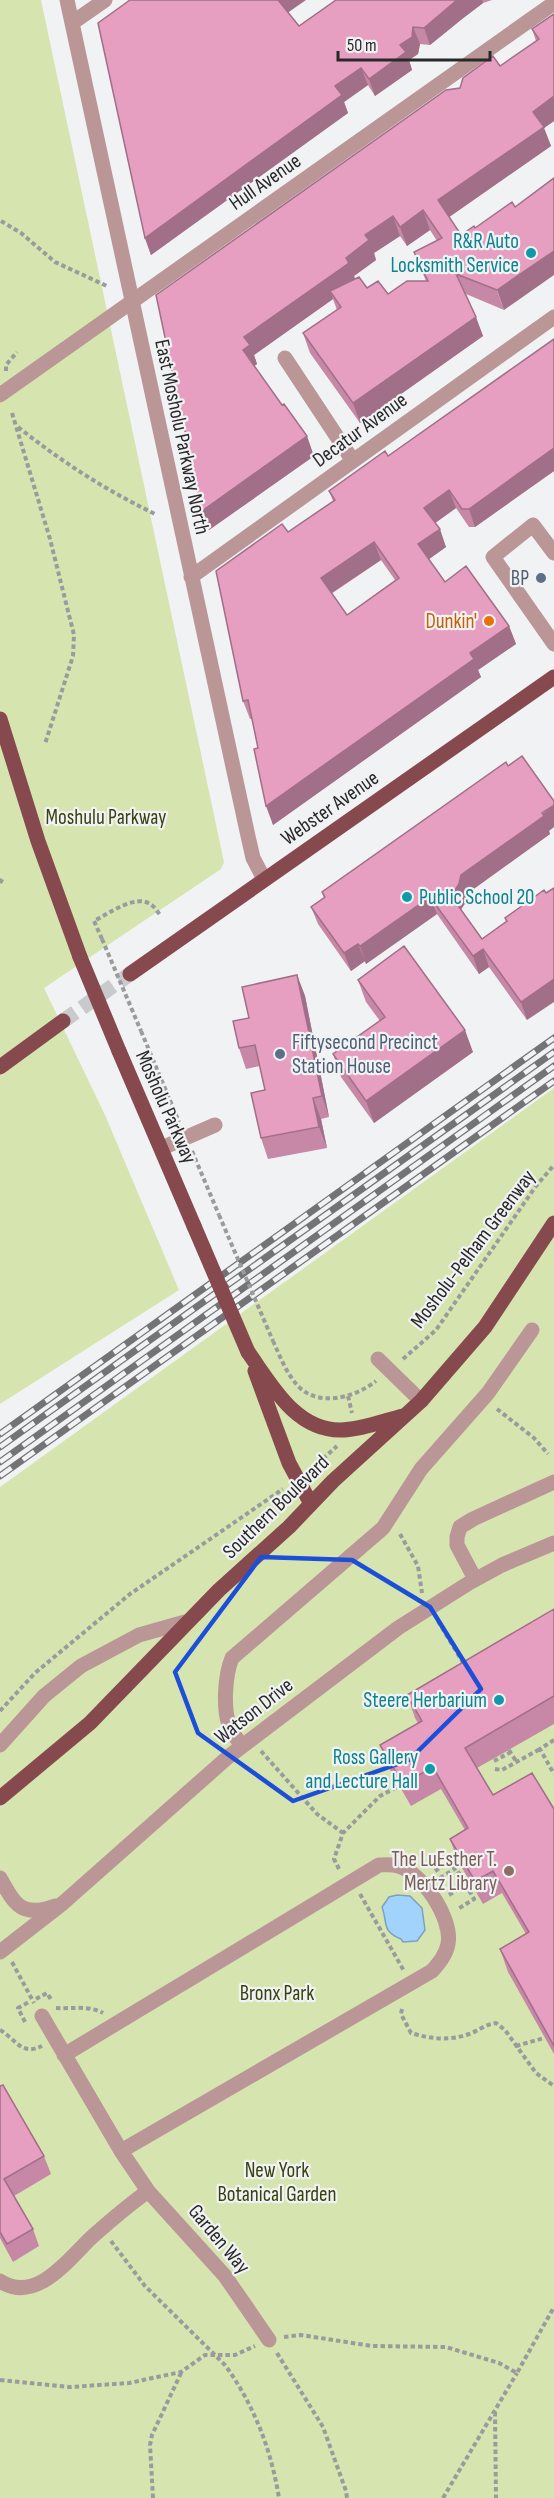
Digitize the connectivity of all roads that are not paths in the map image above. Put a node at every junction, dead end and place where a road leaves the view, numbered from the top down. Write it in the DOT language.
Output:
graph roads {
  1 [pos="67,0"];
  2 [pos="105,0"];
  3 [pos="554,3"];
  4 [pos="72,23"];
  5 [pos="132,301"];
  6 [pos="554,317"];
  7 [pos="285,358"];
  8 [pos="0,395"];
  9 [pos="352,461"];
  10 [pos="554,553"];
  11 [pos="190,577"];
  12 [pos="554,644"];
  13 [pos="554,677"];
  14 [pos="0,719"];
  15 [pos="264,879"];
  16 [pos="130,974"];
  17 [pos="63,1021"];
  18 [pos="0,1067"];
  19 [pos="215,1125"];
  20 [pos="162,1148"];
  21 [pos="554,1223"];
  22 [pos="532,1330"];
  23 [pos="248,1352"];
  24 [pos="378,1359"];
  25 [pos="421,1401"];
  26 [pos="406,1416"];
  27 [pos="554,1482"];
  28 [pos="311,1504"];
  29 [pos="554,1543"];
  30 [pos="476,1579"];
  31 [pos="185,1622"];
  32 [pos="0,1745"];
  33 [pos="247,1751"];
  34 [pos="0,1798"];
  35 [pos="0,1878"];
  36 [pos="63,1903"];
  37 [pos="5,1954"];
  38 [pos="42,2016"];
  39 [pos="64,2055"];
  40 [pos="121,2151"];
  41 [pos="148,2191"];
  42 [pos="0,2281"];
  43 [pos="269,2340"];
  1 -- 4 [label="street, East Mosholu Parkway North"];
  2 -- 4 [label="street"];
  3 -- 5 [label="street, Hull Avenue"];
  4 -- 5 [label="street, East Mosholu Parkway North"];
  5 -- 8 [label="street, Hull Avenue"];
  5 -- 11 [label="street, East Mosholu Parkway North"];
  6 -- 9 [label="street, Decatur Avenue"];
  7 -- 9 [label="street"];
  9 -- 11 [label="street, Decatur Avenue"];
  10 -- 12 [label="street"];
  11 -- 15 [label="street, East Mosholu Parkway North"];
  13 -- 15 [label="main road, Webster Avenue"];
  14 -- 20 [label="main road, Mosholu Parkway, bridge"];
  15 -- 16 [label="main road, Webster Avenue"];
  17 -- 18 [label="main road"];
  19 -- 20 [label="street"];
  20 -- 23 [label="main road, Mosholu Parkway, bridge"];
  21 -- 25 [label="main road, Southern Boulevard"];
  22 -- 33 [label="street"];
  23 -- 26 [label="main road"];
  23 -- 28 [label="main road, Mosholu Parkway"];
  24 -- 25 [label="street"];
  25 -- 26 [label="main road, Southern Boulevard"];
  26 -- 28 [label="main road, Southern Boulevard"];
  27 -- 30 [label="street"];
  28 -- 31 [label="main road, Southern Boulevard"];
  29 -- 30 [label="street, Watson Drive"];
  30 -- 33 [label="street, Watson Drive"];
  31 -- 32 [label="street"];
  31 -- 34 [label="main road, Southern Boulevard"];
  33 -- 36 [label="street, Watson Drive"];
  35 -- 36 [label="street"];
  36 -- 37 [label="street, Watson Drive"];
  38 -- 39 [label="street, Garden Way"];
  39 -- 40 [label="street, Garden Way"];
  39 -- 40 [label="street"];
  40 -- 41 [label="street, Garden Way"];
  41 -- 42 [label="street"];
  41 -- 43 [label="street, Garden Way"];
}
